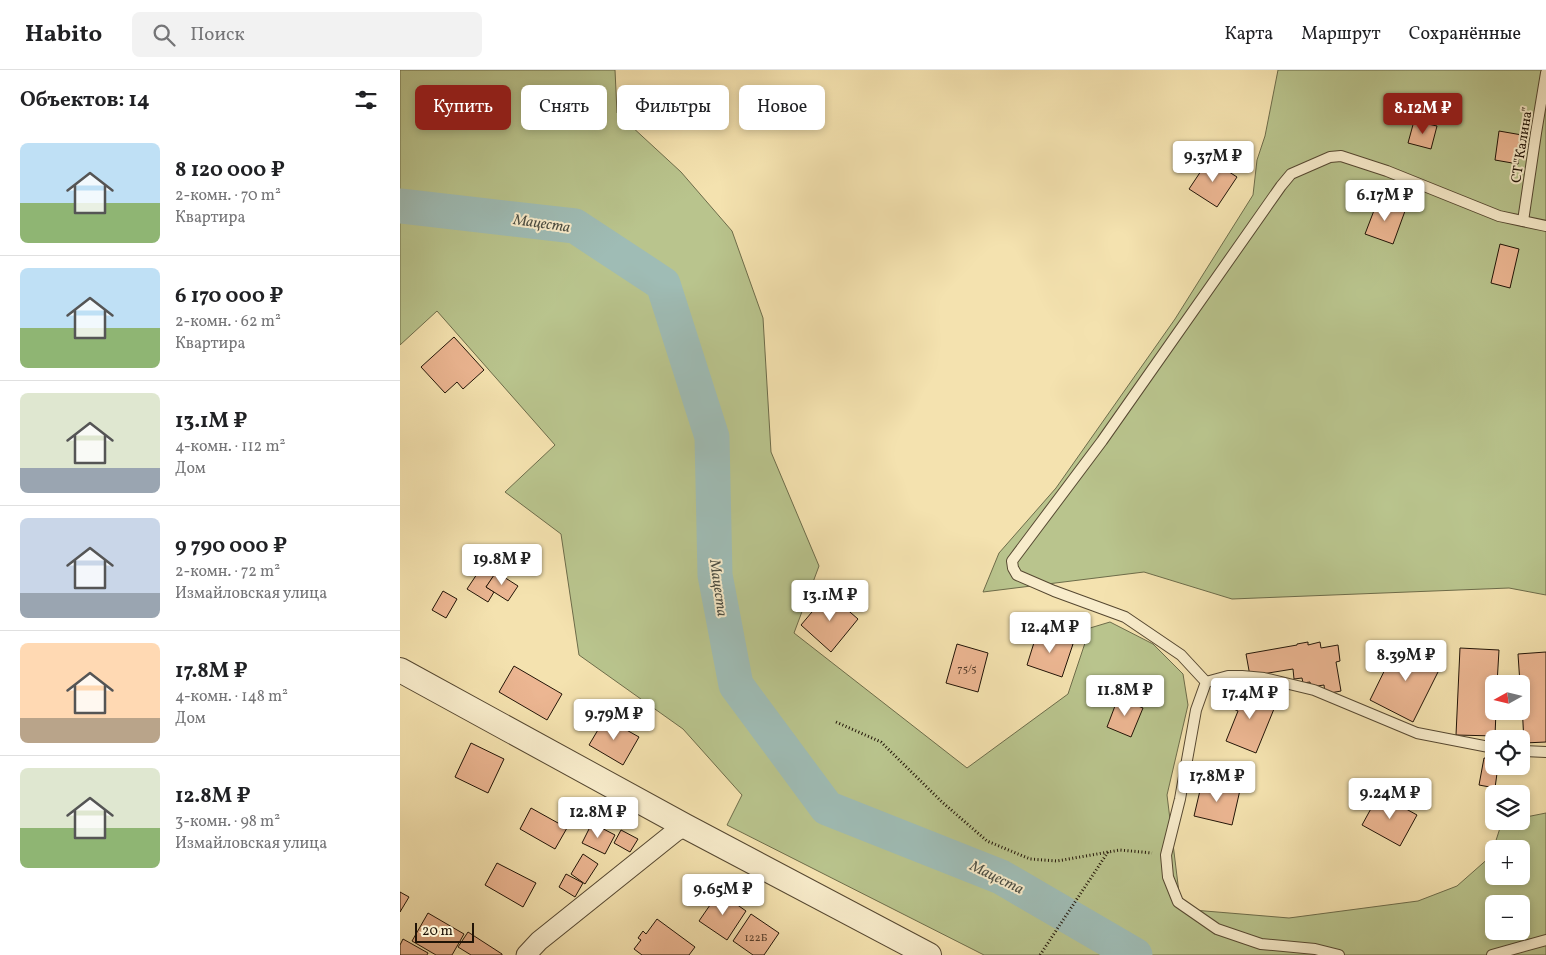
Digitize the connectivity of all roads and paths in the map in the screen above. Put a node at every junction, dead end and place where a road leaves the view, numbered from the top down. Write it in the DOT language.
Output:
graph roads {
  1 [pos="1546,73"];
  2 [pos="1523,221"];
  3 [pos="1546,226"];
  4 [pos="400,670"];
  5 [pos="1206,682"];
  6 [pos="836,722"];
  7 [pos="1485,746"];
  8 [pos="1530,751"];
  9 [pos="1546,752"];
  10 [pos="685,826"];
  11 [pos="1109,852"];
  12 [pos="1166,854"];
  13 [pos="1546,940"];
  14 [pos="526,955"];
  15 [pos="929,955"];
  16 [pos="1040,955"];
  17 [pos="1339,955"];
  18 [pos="1492,955"];
  1 -- 2 [label="lane, СТ \"Калина\""];
  2 -- 3 [label="lane"];
  2 -- 5 [label="lane"];
  4 -- 10 [label="street"];
  5 -- 7 [label="lane"];
  5 -- 12 [label="lane"];
  6 -- 11 [label="path"];
  8 -- 9 [label="lane"];
  10 -- 14 [label="street"];
  10 -- 15 [label="street"];
  11 -- 12 [label="path"];
  11 -- 16 [label="path"];
  12 -- 17 [label="lane"];
  13 -- 18 [label="lane"];
}
